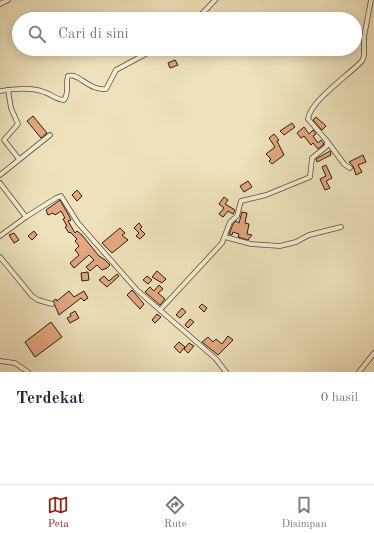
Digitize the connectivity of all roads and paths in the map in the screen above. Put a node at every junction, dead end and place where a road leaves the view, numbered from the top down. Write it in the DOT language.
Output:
graph roads {
  1 [pos="8,0"];
  2 [pos="215,0"];
  3 [pos="371,0"];
  4 [pos="0,4"];
  5 [pos="204,12"];
  6 [pos="142,56"];
  7 [pos="8,90"];
  8 [pos="0,91"];
  9 [pos="50,135"];
  10 [pos="327,141"];
  11 [pos="19,160"];
  12 [pos="350,168"];
  13 [pos="0,175"];
  14 [pos="0,183"];
  15 [pos="26,217"];
  16 [pos="341,227"];
  17 [pos="0,236"];
  18 [pos="225,237"];
  19 [pos="0,257"];
  20 [pos="52,304"];
  21 [pos="160,310"];
  22 [pos="374,353"];
  23 [pos="0,361"];
  24 [pos="28,372"];
  25 [pos="226,372"];
  26 [pos="359,372"];
  1 -- 4 [label="street"];
  2 -- 5 [label="street"];
  3 -- 10 [label="street"];
  6 -- 7 [label="street"];
  7 -- 8 [label="street"];
  7 -- 11 [label="street"];
  9 -- 11 [label="street"];
  10 -- 12 [label="street"];
  10 -- 18 [label="street"];
  11 -- 13 [label="street"];
  14 -- 15 [label="street"];
  15 -- 17 [label="street"];
  15 -- 21 [label="street"];
  16 -- 18 [label="street"];
  18 -- 21 [label="street"];
  19 -- 20 [label="street"];
  21 -- 25 [label="street"];
  22 -- 26 [label="street"];
  23 -- 24 [label="street"];
}
